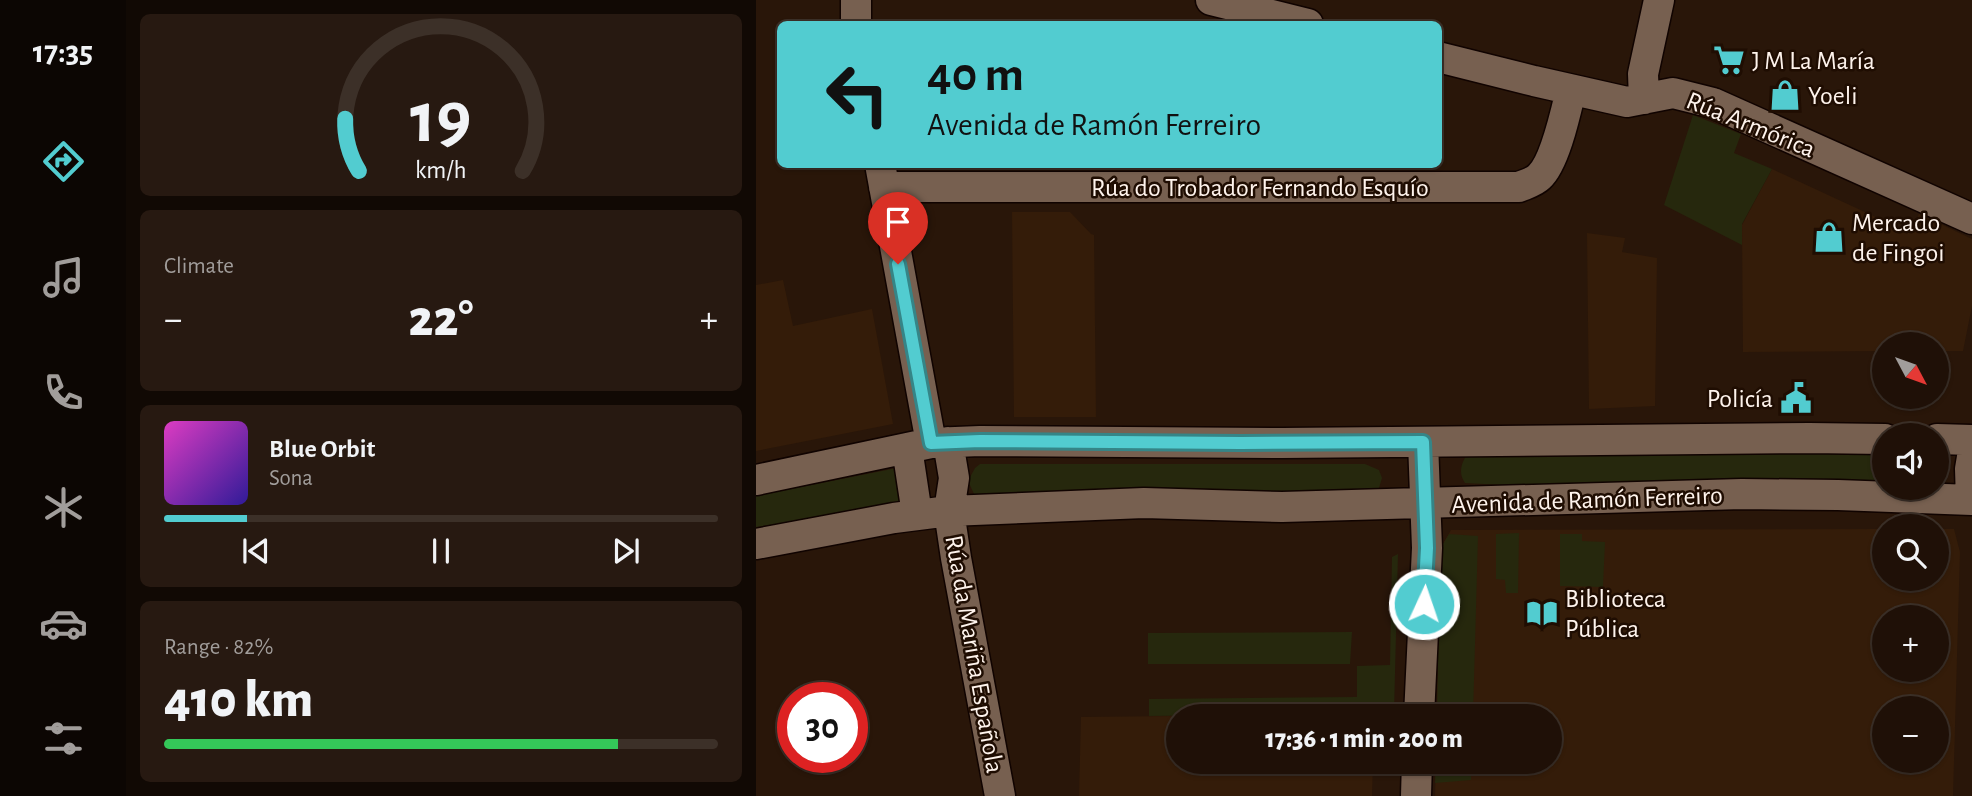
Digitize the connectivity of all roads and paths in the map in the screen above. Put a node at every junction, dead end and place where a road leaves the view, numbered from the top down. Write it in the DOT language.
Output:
graph roads {
  1 [pos="856,0"];
  2 [pos="1211,0"];
  3 [pos="1659,0"];
  4 [pos="856,21"];
  5 [pos="1296,21"];
  6 [pos="1442,58"];
  7 [pos="1571,90"];
  8 [pos="1644,99"];
  9 [pos="882,176"];
  10 [pos="1972,219"];
  11 [pos="1872,439"];
  12 [pos="1949,439"];
  13 [pos="1972,440"];
  14 [pos="1423,442"];
  15 [pos="929,445"];
  16 [pos="1972,457"];
  17 [pos="756,480"];
  18 [pos="1971,500"];
  19 [pos="1425,504"];
  20 [pos="949,511"];
  21 [pos="917,514"];
  22 [pos="756,544"];
  23 [pos="1420,704"];
  24 [pos="1417,774"];
  25 [pos="1000,796"];
  26 [pos="1416,796"];
  1 -- 4 [label="street"];
  2 -- 5 [label="street"];
  3 -- 8 [label="street"];
  6 -- 7 [label="street, Rúa Armórica"];
  7 -- 8 [label="street, Rúa Armórica"];
  7 -- 9 [label="street, Rúa do Trobador Fernando Esquío"];
  8 -- 10 [label="street, Rúa Armórica"];
  9 -- 15 [label="street"];
  11 -- 14 [label="street"];
  12 -- 13 [label="street"];
  14 -- 15 [label="street"];
  14 -- 19 [label="street"];
  15 -- 17 [label="street"];
  15 -- 20 [label="street"];
  15 -- 21 [label="street"];
  16 -- 18 [label="street"];
  18 -- 19 [label="street, Avenida de Ramón Ferreiro"];
  19 -- 20 [label="street, Avenida de Ramón Ferreiro"];
  19 -- 23 [label="street"];
  20 -- 21 [label="street, Avenida de Ramón Ferreiro"];
  20 -- 25 [label="street, Rúa da Mariña Española"];
  21 -- 22 [label="street, Avenida de Ramón Ferreiro"];
  24 -- 26 [label="street"];
}
